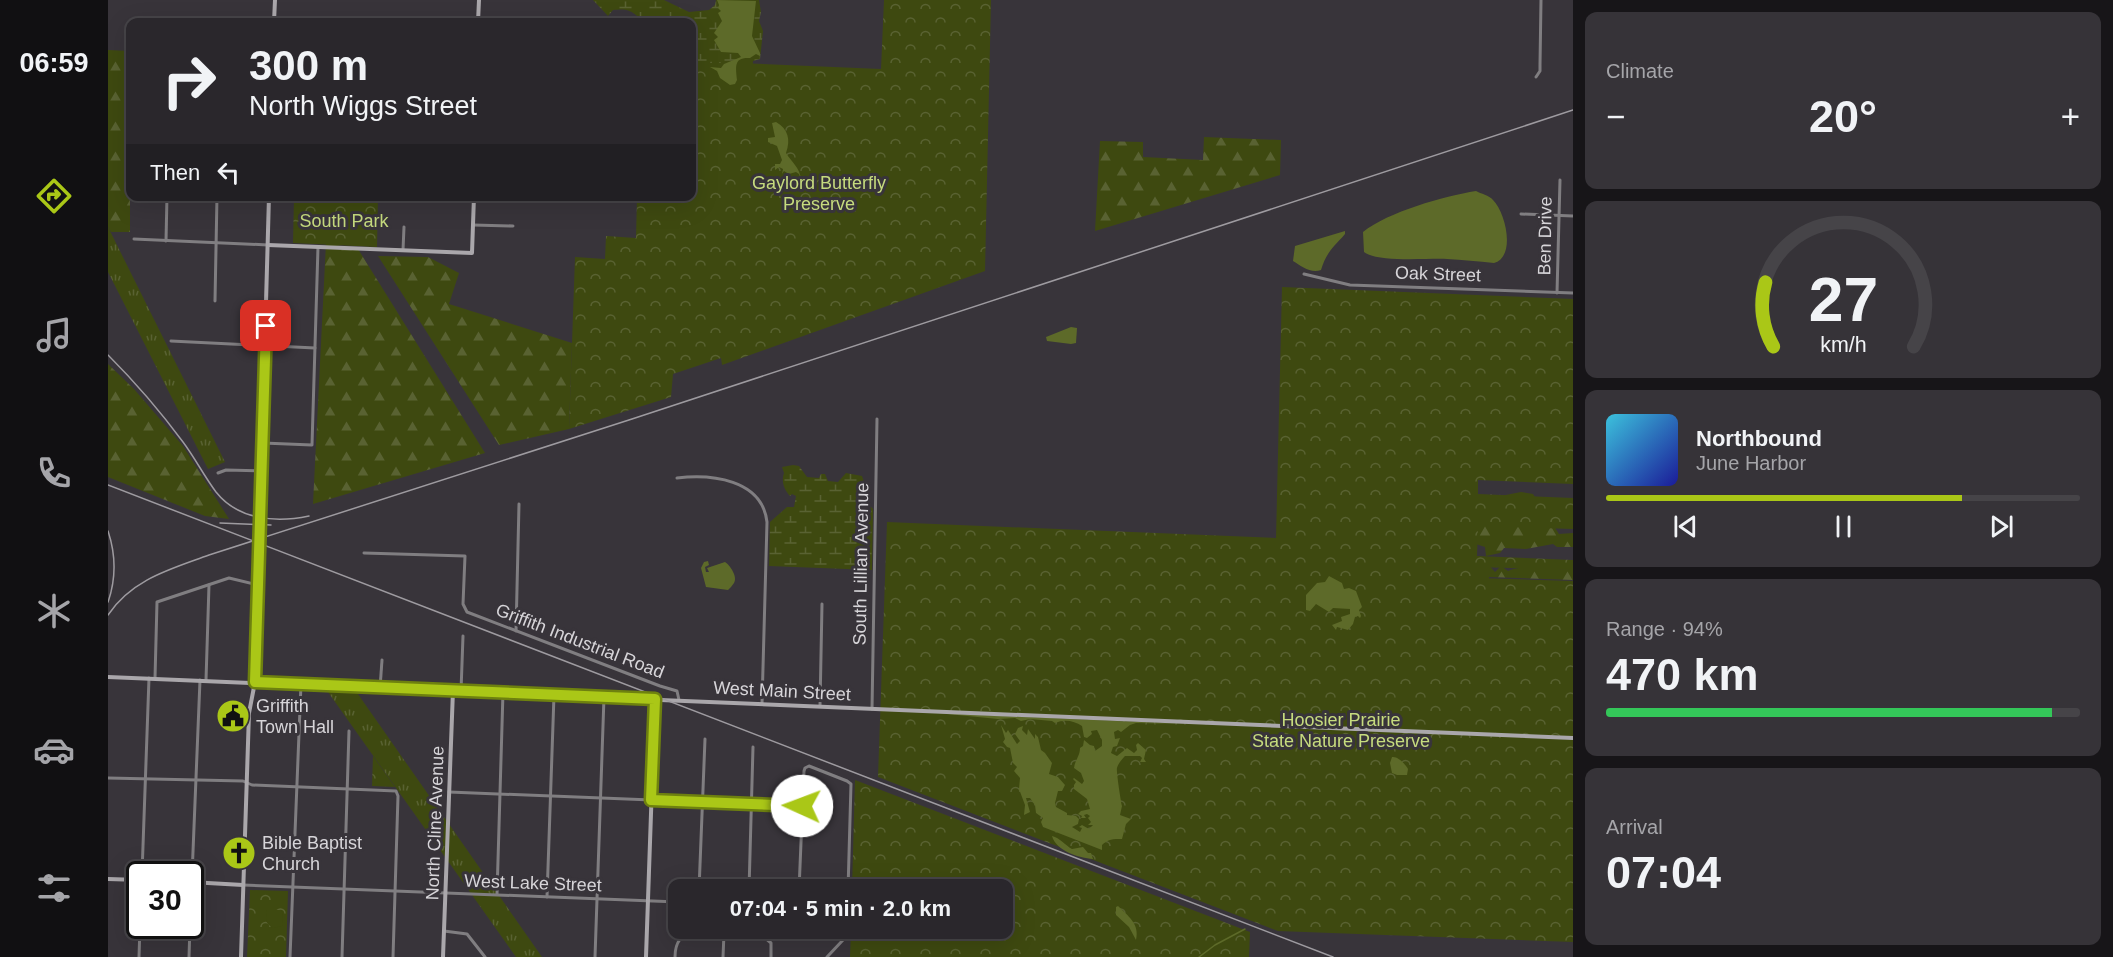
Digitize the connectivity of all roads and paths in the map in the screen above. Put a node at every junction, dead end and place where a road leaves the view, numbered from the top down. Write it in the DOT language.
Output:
graph roads {
  1 [pos="274,0"];
  2 [pos="479,0"];
  3 [pos="1541,0"];
  4 [pos="274,18"];
  5 [pos="478,18"];
  6 [pos="1536,76"];
  7 [pos="1560,180"];
  8 [pos="167,201"];
  9 [pos="217,201"];
  10 [pos="269,201"];
  11 [pos="474,201"];
  12 [pos="1521,214"];
  13 [pos="1560,215"];
  14 [pos="1573,216"];
  15 [pos="473,225"];
  16 [pos="513,226"];
  17 [pos="404,227"];
  18 [pos="134,240"];
  19 [pos="166,241"];
  20 [pos="216,243"];
  21 [pos="268,245"];
  22 [pos="318,247"];
  23 [pos="403,250"];
  24 [pos="1304,274"];
  25 [pos="1557,292"];
  26 [pos="1573,293"];
  27 [pos="215,301"];
  28 [pos="171,341"];
  29 [pos="265,346"];
  30 [pos="315,348"];
  31 [pos="877,419"];
  32 [pos="263,443"];
  33 [pos="262,471"];
  34 [pos="218,473"];
  35 [pos="677,478"];
  36 [pos="519,504"];
  37 [pos="364,553"];
  38 [pos="209,585"];
  39 [pos="258,585"];
  40 [pos="822,604"];
  41 [pos="516,631"];
  42 [pos="463,636"];
  43 [pos="382,660"];
  44 [pos="108,676"];
  45 [pos="149,678"];
  46 [pos="155,678"];
  47 [pos="200,680"];
  48 [pos="206,680"];
  49 [pos="255,682"];
  50 [pos="301,684"];
  51 [pos="380,687"];
  52 [pos="453,690"];
  53 [pos="461,691"];
  54 [pos="503,692"];
  55 [pos="554,695"];
  56 [pos="604,697"];
  57 [pos="655,699"];
  58 [pos="679,700"];
  59 [pos="762,704"];
  60 [pos="820,706"];
  61 [pos="872,709"];
  62 [pos="349,731"];
  63 [pos="1573,738"];
  64 [pos="705,739"];
  65 [pos="753,747"];
  66 [pos="108,778"];
  67 [pos="145,780"];
  68 [pos="196,781"];
  69 [pos="247,783"];
  70 [pos="297,785"];
  71 [pos="347,788"];
  72 [pos="449,792"];
  73 [pos="500,794"];
  74 [pos="550,796"];
  75 [pos="601,798"];
  76 [pos="651,800"];
  77 [pos="702,802"];
  78 [pos="752,804"];
  79 [pos="802,806"];
  80 [pos="142,861"];
  81 [pos="192,861"];
  82 [pos="108,879"];
  83 [pos="699,879"];
  84 [pos="749,879"];
  85 [pos="799,879"];
  86 [pos="848,879"];
  87 [pos="126,880"];
  88 [pos="204,883"];
  89 [pos="243,885"];
  90 [pos="293,886"];
  91 [pos="344,889"];
  92 [pos="395,891"];
  93 [pos="446,893"];
  94 [pos="497,895"];
  95 [pos="546,897"];
  96 [pos="597,899"];
  97 [pos="648,901"];
  98 [pos="668,902"];
  99 [pos="444,931"];
  100 [pos="140,939"];
  101 [pos="190,939"];
  102 [pos="681,939"];
  103 [pos="724,939"];
  104 [pos="768,939"];
  105 [pos="843,939"];
  106 [pos="139,957"];
  107 [pos="189,957"];
  108 [pos="241,957"];
  109 [pos="290,957"];
  110 [pos="342,957"];
  111 [pos="393,957"];
  112 [pos="443,957"];
  113 [pos="485,957"];
  114 [pos="595,957"];
  115 [pos="646,957"];
  116 [pos="675,957"];
  117 [pos="723,957"];
  118 [pos="771,957"];
  119 [pos="827,957"];
  1 -- 4 [label="street"];
  2 -- 5 [label="street"];
  3 -- 6 [label="street"];
  7 -- 13 [label="street, Ben Drive"];
  8 -- 19 [label="street"];
  9 -- 20 [label="street"];
  10 -- 21 [label="street"];
  11 -- 15 [label="street"];
  12 -- 13 [label="street"];
  13 -- 14 [label="street"];
  13 -- 25 [label="street, Ben Drive"];
  15 -- 16 [label="street"];
  15 -- 23 [label="street"];
  17 -- 23 [label="street"];
  18 -- 19 [label="street"];
  19 -- 20 [label="street"];
  20 -- 21 [label="street"];
  20 -- 27 [label="street"];
  21 -- 22 [label="street"];
  21 -- 29 [label="street"];
  22 -- 23 [label="street"];
  22 -- 30 [label="street"];
  24 -- 25 [label="street, Oak Street"];
  25 -- 26 [label="street, Oak Street"];
  28 -- 29 [label="street"];
  29 -- 30 [label="street"];
  29 -- 32 [label="street"];
  30 -- 32 [label="street"];
  31 -- 61 [label="street, South Lillian Avenue"];
  32 -- 33 [label="street"];
  33 -- 34 [label="street"];
  33 -- 39 [label="street"];
  35 -- 59 [label="street"];
  36 -- 41 [label="street"];
  37 -- 41 [label="street, Griffith Industrial Road"];
  38 -- 39 [label="street"];
  38 -- 46 [label="street"];
  38 -- 48 [label="street"];
  39 -- 49 [label="street"];
  40 -- 60 [label="street"];
  41 -- 58 [label="street, Griffith Industrial Road"];
  42 -- 53 [label="street"];
  43 -- 51 [label="street"];
  44 -- 45 [label="street, West Main Street"];
  45 -- 46 [label="street, West Main Street"];
  45 -- 67 [label="street"];
  46 -- 47 [label="street, West Main Street"];
  47 -- 48 [label="street, West Main Street"];
  47 -- 68 [label="street"];
  48 -- 49 [label="street, West Main Street"];
  49 -- 50 [label="street, West Main Street"];
  49 -- 69 [label="street"];
  50 -- 51 [label="street, West Main Street"];
  50 -- 70 [label="street"];
  51 -- 52 [label="street, West Main Street"];
  52 -- 53 [label="street, West Main Street"];
  52 -- 72 [label="street, North Cline Avenue"];
  53 -- 54 [label="street, West Main Street"];
  54 -- 55 [label="street, West Main Street"];
  54 -- 73 [label="street"];
  55 -- 56 [label="street, West Main Street"];
  55 -- 74 [label="street"];
  56 -- 57 [label="street, West Main Street"];
  56 -- 75 [label="street"];
  57 -- 58 [label="street, West Main Street"];
  57 -- 76 [label="street"];
  58 -- 59 [label="street, West Main Street"];
  59 -- 60 [label="street, West Main Street"];
  60 -- 61 [label="street, West Main Street"];
  61 -- 63 [label="street, West Main Street"];
  62 -- 71 [label="street"];
  64 -- 77 [label="street"];
  65 -- 78 [label="street"];
  66 -- 67 [label="street"];
  67 -- 68 [label="street"];
  67 -- 80 [label="street"];
  68 -- 69 [label="street"];
  68 -- 81 [label="street"];
  69 -- 70 [label="street"];
  69 -- 89 [label="street"];
  70 -- 71 [label="street"];
  70 -- 90 [label="street"];
  71 -- 91 [label="street"];
  71 -- 92 [label="street"];
  72 -- 73 [label="street"];
  72 -- 93 [label="street, North Cline Avenue"];
  73 -- 74 [label="street"];
  73 -- 94 [label="street"];
  74 -- 75 [label="street"];
  74 -- 95 [label="street"];
  75 -- 76 [label="street"];
  75 -- 96 [label="street"];
  76 -- 77 [label="street"];
  76 -- 97 [label="street"];
  77 -- 78 [label="street"];
  77 -- 83 [label="street"];
  78 -- 79 [label="street"];
  78 -- 84 [label="street"];
  79 -- 85 [label="street"];
  79 -- 86 [label="street"];
  82 -- 87 [label="street"];
  88 -- 89 [label="street"];
  89 -- 90 [label="street, West Lake Street"];
  89 -- 108 [label="street"];
  90 -- 91 [label="street, West Lake Street"];
  90 -- 109 [label="street"];
  91 -- 92 [label="street, West Lake Street"];
  91 -- 110 [label="street"];
  92 -- 93 [label="street, West Lake Street"];
  92 -- 111 [label="street"];
  93 -- 94 [label="street, West Lake Street"];
  93 -- 99 [label="street, North Cline Avenue"];
  94 -- 95 [label="street, West Lake Street"];
  95 -- 96 [label="street, West Lake Street"];
  96 -- 97 [label="street, West Lake Street"];
  96 -- 114 [label="street"];
  97 -- 98 [label="street, West Lake Street"];
  97 -- 115 [label="street"];
  99 -- 112 [label="street, North Cline Avenue"];
  99 -- 113 [label="street"];
  100 -- 106 [label="street"];
  101 -- 107 [label="street"];
  102 -- 116 [label="street"];
  103 -- 117 [label="street"];
  104 -- 118 [label="street"];
  105 -- 119 [label="street"];
}
